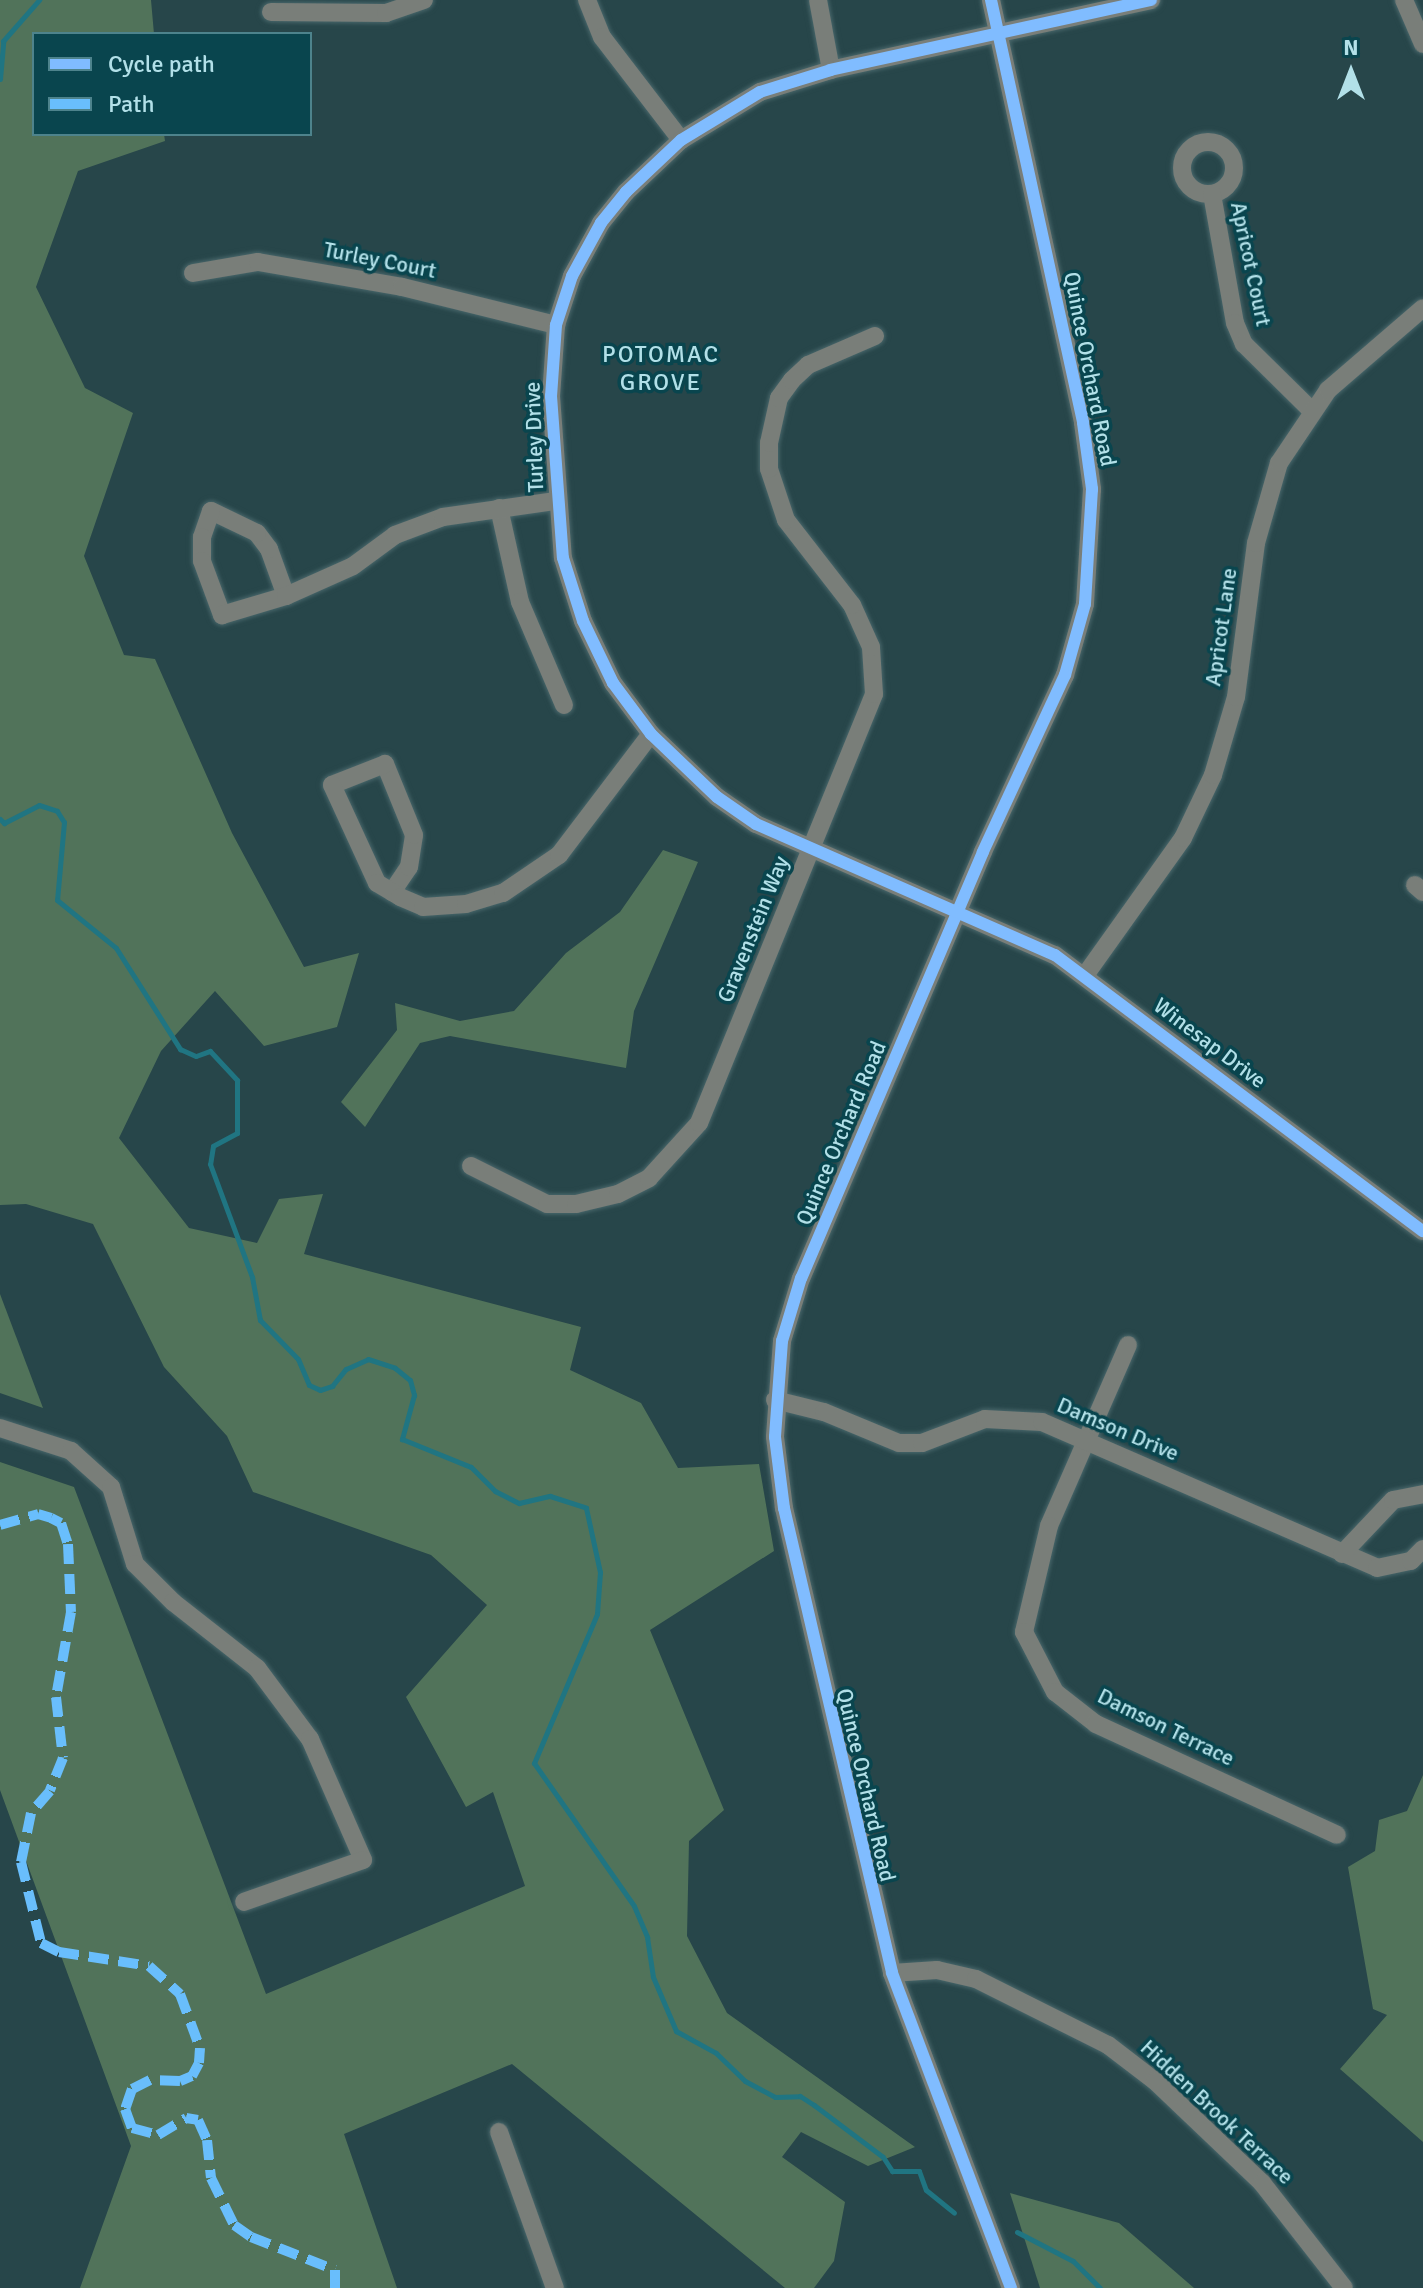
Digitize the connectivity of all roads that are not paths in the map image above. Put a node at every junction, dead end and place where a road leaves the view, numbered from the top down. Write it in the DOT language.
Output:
graph roads {
  1 [pos="424,0"];
  2 [pos="587,0"];
  3 [pos="818,0"];
  4 [pos="991,0"];
  5 [pos="1151,0"];
  6 [pos="1404,0"];
  7 [pos="271,12"];
  8 [pos="1001,35"];
  9 [pos="1423,44"];
  10 [pos="831,70"];
  11 [pos="681,140"];
  12 [pos="1212,194"];
  13 [pos="193,273"];
  14 [pos="1423,308"];
  15 [pos="556,325"];
  16 [pos="875,336"];
  17 [pos="1312,411"];
  18 [pos="556,501"];
  19 [pos="499,508"];
  20 [pos="286,596"];
  21 [pos="564,705"];
  22 [pos="651,734"];
  23 [pos="811,849"];
  24 [pos="392,892"];
  25 [pos="958,909"];
  26 [pos="1086,974"];
  27 [pos="471,1166"];
  28 [pos="1423,1231"];
  29 [pos="1128,1345"];
  30 [pos="775,1400"];
  31 [pos="0,1428"];
  32 [pos="1087,1440"];
  33 [pos="1423,1494"];
  34 [pos="1423,1549"];
  35 [pos="1342,1554"];
  36 [pos="1337,1835"];
  37 [pos="244,1902"];
  38 [pos="892,1973"];
  39 [pos="499,2132"];
  40 [pos="555,2288"];
  41 [pos="1011,2288"];
  42 [pos="1344,2288"];
  1 -- 7 [label="street"];
  2 -- 11 [label="street"];
  3 -- 10 [label="street"];
  4 -- 8 [label="street, Quince Orchard Road"];
  5 -- 8 [label="street, Turley Drive"];
  6 -- 9 [label="street"];
  8 -- 10 [label="street, Turley Drive"];
  8 -- 25 [label="street, Quince Orchard Road"];
  10 -- 11 [label="street, Turley Drive"];
  11 -- 15 [label="street, Turley Drive"];
  12 -- 17 [label="street, Apricot Court"];
  13 -- 15 [label="street, Turley Court"];
  14 -- 17 [label="street, Apricot Lane"];
  15 -- 18 [label="street, Turley Drive"];
  16 -- 23 [label="street, Gravenstein Way"];
  17 -- 26 [label="street, Apricot Lane"];
  18 -- 19 [label="street"];
  18 -- 22 [label="street, Turley Drive"];
  19 -- 20 [label="street"];
  19 -- 21 [label="street"];
  20 -- 20 [label="street"];
  22 -- 23 [label="street, Turley Drive"];
  22 -- 24 [label="street"];
  23 -- 25 [label="street, Turley Drive"];
  23 -- 27 [label="street, Gravenstein Way"];
  24 -- 24 [label="street"];
  25 -- 26 [label="street, Winesap Drive"];
  25 -- 30 [label="street, Quince Orchard Road"];
  26 -- 28 [label="street, Winesap Drive"];
  29 -- 32 [label="street, Damson Terrace"];
  30 -- 32 [label="street, Damson Drive"];
  30 -- 38 [label="street, Quince Orchard Road"];
  31 -- 37 [label="street"];
  32 -- 35 [label="street, Damson Drive"];
  32 -- 36 [label="street, Damson Terrace"];
  33 -- 35 [label="street"];
  34 -- 35 [label="street, Damson Drive"];
  38 -- 41 [label="street, Quince Orchard Road"];
  38 -- 42 [label="street, Hidden Brook Terrace"];
  39 -- 40 [label="street"];
}
